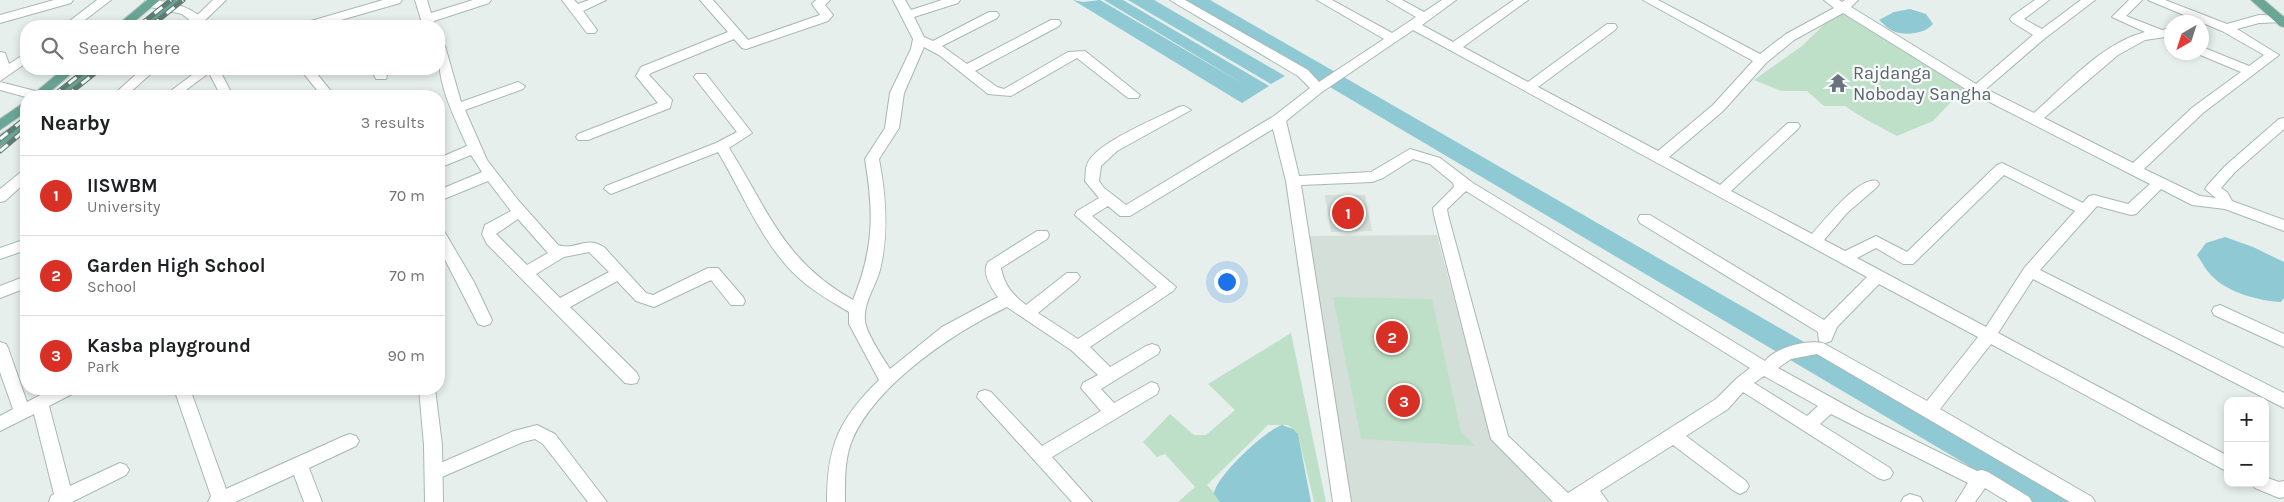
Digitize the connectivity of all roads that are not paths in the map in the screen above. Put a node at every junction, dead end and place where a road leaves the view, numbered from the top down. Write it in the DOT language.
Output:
graph roads {
  1 [pos="67,0"];
  2 [pos="105,0"];
  3 [pos="220,0"];
  4 [pos="396,0"];
  5 [pos="421,0"];
  6 [pos="485,0"];
  7 [pos="600,0"];
  8 [pos="706,0"];
  9 [pos="899,0"];
  10 [pos="954,0"];
  11 [pos="1176,0"];
  12 [pos="1323,0"];
  13 [pos="1393,0"];
  14 [pos="1450,0"];
  15 [pos="1522,0"];
  16 [pos="1649,0"];
  17 [pos="1830,0"];
  18 [pos="2089,0"];
  19 [pos="2136,0"];
  20 [pos="2154,0"];
  21 [pos="2257,0"];
  22 [pos="2273,0"];
  23 [pos="819,1"];
  24 [pos="2040,1"];
  25 [pos="152,2"];
  26 [pos="173,3"];
  27 [pos="54,4"];
  28 [pos="1847,4"];
  29 [pos="572,5"];
  30 [pos="356,8"];
  31 [pos="907,15"];
  32 [pos="993,15"];
  33 [pos="2180,15"];
  34 [pos="2282,17"];
  35 [pos="0,19"];
  36 [pos="68,20"];
  37 [pos="78,20"];
  38 [pos="130,20"];
  39 [pos="152,20"];
  40 [pos="195,20"];
  41 [pos="202,20"];
  42 [pos="324,20"];
  43 [pos="427,20"];
  44 [pos="433,20"];
  45 [pos="1418,21"];
  46 [pos="1055,23"];
  47 [pos="2209,24"];
  48 [pos="1612,26"];
  49 [pos="2226,28"];
  50 [pos="591,30"];
  51 [pos="2164,33"];
  52 [pos="735,34"];
  53 [pos="2164,34"];
  54 [pos="2040,36"];
  55 [pos="1392,38"];
  56 [pos="919,39"];
  57 [pos="933,46"];
  58 [pos="1454,47"];
  59 [pos="2209,54"];
  60 [pos="0,58"];
  61 [pos="1761,60"];
  62 [pos="20,62"];
  63 [pos="966,70"];
  64 [pos="445,71"];
  65 [pos="2250,71"];
  66 [pos="3,75"];
  67 [pos="64,75"];
  68 [pos="84,75"];
  69 [pos="143,75"];
  70 [pos="200,75"];
  71 [pos="216,75"];
  72 [pos="311,75"];
  73 [pos="701,77"];
  74 [pos="0,86"];
  75 [pos="518,86"];
  76 [pos="1320,87"];
  77 [pos="1529,87"];
  78 [pos="45,90"];
  79 [pos="65,90"];
  80 [pos="125,90"];
  81 [pos="178,90"];
  82 [pos="224,90"];
  83 [pos="324,90"];
  84 [pos="1977,90"];
  85 [pos="20,91"];
  86 [pos="1133,96"];
  87 [pos="458,108"];
  88 [pos="20,110"];
  89 [pos="1184,110"];
  90 [pos="1279,119"];
  91 [pos="2034,120"];
  92 [pos="2284,122"];
  93 [pos="0,126"];
  94 [pos="20,126"];
  95 [pos="1793,126"];
  96 [pos="583,137"];
  97 [pos="0,142"];
  98 [pos="721,146"];
  99 [pos="475,148"];
  100 [pos="1659,158"];
  101 [pos="445,160"];
  102 [pos="2134,170"];
  103 [pos="491,174"];
  104 [pos="20,180"];
  105 [pos="1293,181"];
  106 [pos="1460,182"];
  107 [pos="2159,182"];
  108 [pos="1872,184"];
  109 [pos="610,189"];
  110 [pos="1722,192"];
  111 [pos="445,193"];
  112 [pos="0,197"];
  113 [pos="1109,199"];
  114 [pos="2227,204"];
  115 [pos="2085,210"];
  116 [pos="520,212"];
  117 [pos="1645,219"];
  118 [pos="2284,226"];
  119 [pos="1042,235"];
  120 [pos="1814,242"];
  121 [pos="445,245"];
  122 [pos="20,246"];
  123 [pos="560,253"];
  124 [pos="0,254"];
  125 [pos="1845,258"];
  126 [pos="2030,271"];
  127 [pos="525,273"];
  128 [pos="620,273"];
  129 [pos="1877,276"];
  130 [pos="1072,277"];
  131 [pos="20,284"];
  132 [pos="0,292"];
  133 [pos="1007,300"];
  134 [pos="737,301"];
  135 [pos="559,306"];
  136 [pos="856,308"];
  137 [pos="2220,310"];
  138 [pos="1027,313"];
  139 [pos="484,320"];
  140 [pos="1826,329"];
  141 [pos="1988,336"];
  142 [pos="2284,341"];
  143 [pos="1078,347"];
  144 [pos="0,348"];
  145 [pos="1820,348"];
  146 [pos="1152,350"];
  147 [pos="1771,365"];
  148 [pos="1109,376"];
  149 [pos="631,378"];
  150 [pos="888,381"];
  151 [pos="1743,384"];
  152 [pos="1151,388"];
  153 [pos="54,395"];
  154 [pos="184,395"];
  155 [pos="428,395"];
  156 [pos="985,397"];
  157 [pos="2284,401"];
  158 [pos="40,402"];
  159 [pos="1830,405"];
  160 [pos="1929,411"];
  161 [pos="22,412"];
  162 [pos="1113,412"];
  163 [pos="0,424"];
  164 [pos="1808,425"];
  165 [pos="1674,436"];
  166 [pos="350,441"];
  167 [pos="1042,455"];
  168 [pos="2224,463"];
  169 [pos="300,464"];
  170 [pos="120,470"];
  171 [pos="435,473"];
  172 [pos="1884,473"];
  173 [pos="1980,481"];
  174 [pos="1740,486"];
  175 [pos="2268,487"];
  176 [pos="2279,494"];
  177 [pos="1594,496"];
  178 [pos="60,500"];
  179 [pos="220,501"];
  180 [pos="313,502"];
  181 [pos="434,502"];
  182 [pos="598,502"];
  183 [pos="836,502"];
  184 [pos="1083,502"];
  185 [pos="1342,502"];
  186 [pos="1565,502"];
  187 [pos="1569,502"];
  188 [pos="1910,502"];
  189 [pos="1914,502"];
  190 [pos="1965,502"];
  191 [pos="2023,502"];
  192 [pos="2086,502"];
  1 -- 27 [label="street"];
  2 -- 37 [label="street"];
  3 -- 41 [label="street"];
  4 -- 30 [label="street"];
  5 -- 43 [label="street"];
  6 -- 44 [label="street"];
  7 -- 29 [label="street"];
  8 -- 52 [label="street"];
  9 -- 31 [label="street"];
  10 -- 31 [label="street"];
  11 -- 76 [label="street"];
  12 -- 55 [label="street"];
  13 -- 45 [label="street"];
  14 -- 45 [label="street"];
  15 -- 58 [label="street"];
  16 -- 61 [label="street"];
  17 -- 28 [label="street"];
  18 -- 54 [label="street"];
  19 -- 51 [label="street"];
  20 -- 33 [label="street"];
  21 -- 34 [label="main road"];
  22 -- 34 [label="main road"];
  23 -- 52 [label="street"];
  24 -- 54 [label="street"];
  25 -- 26 [label="street"];
  25 -- 38 [label="main road"];
  26 -- 39 [label="main road"];
  26 -- 40 [label="street"];
  27 -- 35 [label="street"];
  27 -- 36 [label="street"];
  28 -- 61 [label="street"];
  28 -- 84 [label="street"];
  29 -- 50 [label="street"];
  30 -- 42 [label="street"];
  31 -- 56 [label="street"];
  32 -- 57 [label="street"];
  34 -- 49 [label="street"];
  45 -- 55 [label="street"];
  45 -- 58 [label="street"];
  46 -- 63 [label="street"];
  47 -- 49 [label="street"];
  48 -- 77 [label="street"];
  49 -- 65 [label="street"];
  52 -- 96 [label="street"];
  53 -- 91 [label="street"];
  54 -- 84 [label="street"];
  55 -- 76 [label="street"];
  56 -- 57 [label="street"];
  56 -- 136 [label="street"];
  57 -- 63 [label="street"];
  58 -- 77 [label="street"];
  59 -- 65 [label="street"];
  60 -- 66 [label="street"];
  61 -- 100 [label="street"];
  62 -- 66 [label="street"];
  63 -- 86 [label="street"];
  64 -- 87 [label="street"];
  65 -- 102 [label="street"];
  67 -- 78 [label="main road"];
  68 -- 79 [label="main road"];
  69 -- 80 [label="street"];
  70 -- 81 [label="street"];
  71 -- 82 [label="street"];
  72 -- 83 [label="street"];
  73 -- 98 [label="street"];
  74 -- 85 [label="street"];
  75 -- 87 [label="street"];
  76 -- 90 [label="street"];
  77 -- 100 [label="street"];
  84 -- 91 [label="street"];
  87 -- 99 [label="street"];
  88 -- 93 [label="main road"];
  89 -- 113 [label="street"];
  90 -- 105 [label="street"];
  90 -- 113 [label="street"];
  91 -- 102 [label="street"];
  92 -- 114 [label="street"];
  94 -- 97 [label="main road"];
  95 -- 110 [label="street"];
  98 -- 109 [label="street"];
  98 -- 136 [label="street"];
  99 -- 101 [label="street"];
  99 -- 103 [label="street"];
  100 -- 110 [label="street"];
  102 -- 107 [label="street"];
  103 -- 111 [label="street"];
  103 -- 116 [label="street"];
  104 -- 112 [label="street"];
  105 -- 106 [label="street"];
  105 -- 185 [label="street"];
  106 -- 147 [label="street"];
  106 -- 186 [label="street"];
  107 -- 114 [label="street"];
  107 -- 115 [label="street"];
  108 -- 120 [label="street"];
  110 -- 120 [label="street"];
  113 -- 143 [label="street"];
  114 -- 118 [label="street"];
  115 -- 125 [label="street"];
  115 -- 126 [label="street"];
  116 -- 123 [label="street"];
  116 -- 127 [label="street"];
  117 -- 140 [label="street"];
  119 -- 133 [label="street"];
  120 -- 125 [label="street"];
  121 -- 139 [label="street"];
  122 -- 124 [label="street"];
  123 -- 127 [label="street"];
  123 -- 128 [label="street"];
  125 -- 129 [label="street"];
  126 -- 141 [label="street"];
  126 -- 157 [label="street"];
  127 -- 135 [label="street"];
  128 -- 134 [label="street"];
  128 -- 135 [label="street"];
  129 -- 140 [label="street"];
  129 -- 141 [label="street"];
  130 -- 138 [label="street"];
  131 -- 132 [label="street"];
  133 -- 138 [label="street"];
  133 -- 150 [label="street"];
  135 -- 149 [label="street"];
  136 -- 150 [label="street"];
  137 -- 142 [label="street"];
  138 -- 143 [label="street"];
  140 -- 145 [label="street"];
  141 -- 160 [label="street"];
  141 -- 168 [label="street"];
  143 -- 148 [label="street"];
  144 -- 161 [label="street"];
  145 -- 147 [label="street"];
  145 -- 160 [label="street"];
  146 -- 148 [label="street"];
  147 -- 151 [label="street"];
  147 -- 159 [label="street"];
  148 -- 162 [label="street"];
  150 -- 183 [label="street"];
  151 -- 164 [label="street"];
  151 -- 165 [label="street"];
  152 -- 162 [label="street"];
  153 -- 158 [label="street"];
  154 -- 179 [label="street"];
  155 -- 171 [label="street"];
  156 -- 167 [label="street"];
  158 -- 161 [label="street"];
  158 -- 178 [label="street"];
  159 -- 164 [label="street"];
  159 -- 173 [label="street"];
  160 -- 192 [label="street"];
  161 -- 163 [label="street"];
  162 -- 167 [label="street"];
  164 -- 172 [label="street"];
  165 -- 174 [label="street"];
  165 -- 177 [label="street"];
  166 -- 169 [label="street"];
  167 -- 184 [label="street"];
  169 -- 179 [label="street"];
  169 -- 180 [label="street"];
  170 -- 178 [label="street"];
  171 -- 181 [label="street"];
  171 -- 182 [label="street"];
  173 -- 190 [label="street"];
  173 -- 191 [label="street"];
  175 -- 176 [label="street"];
  177 -- 187 [label="street"];
  188 -- 189 [label="street"];
}
